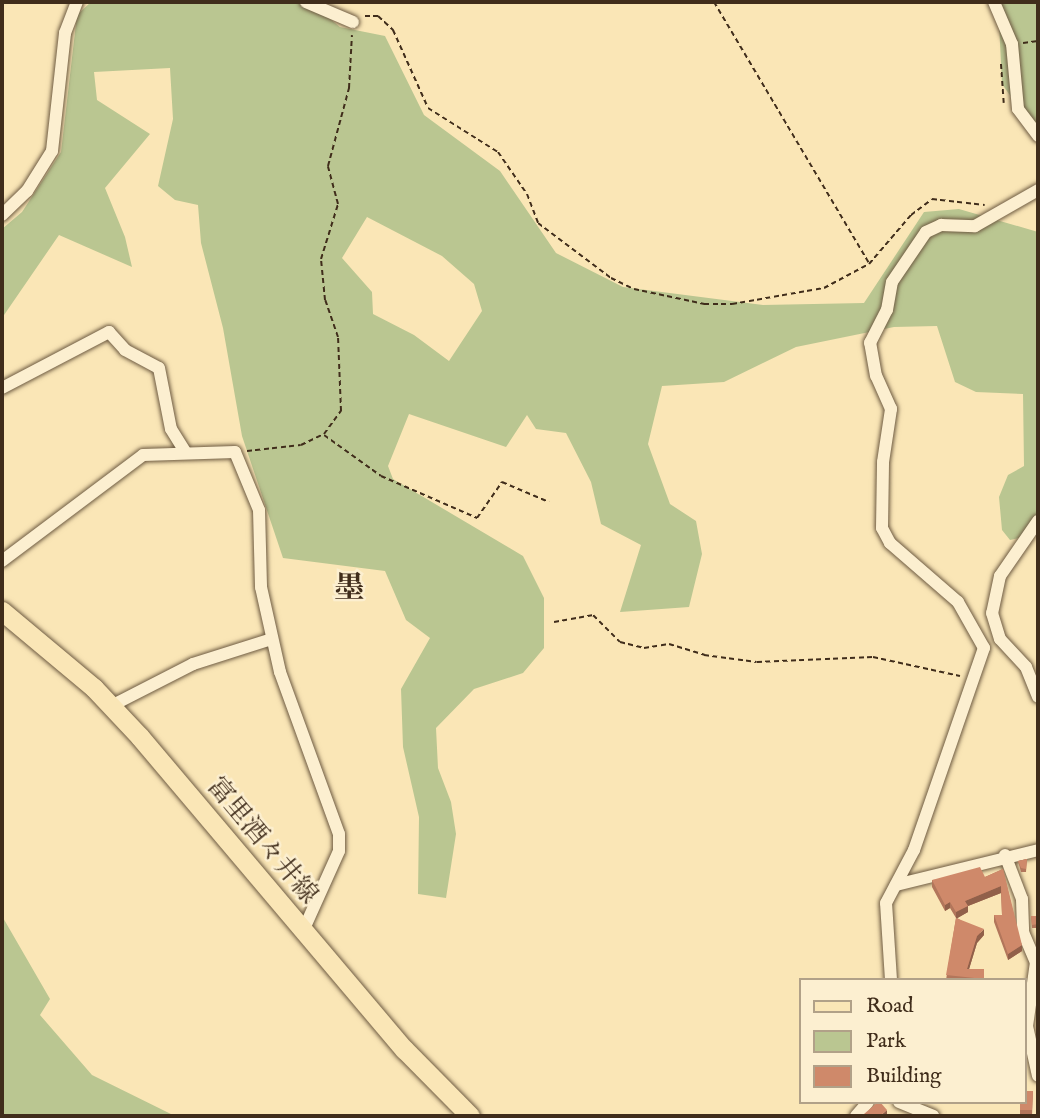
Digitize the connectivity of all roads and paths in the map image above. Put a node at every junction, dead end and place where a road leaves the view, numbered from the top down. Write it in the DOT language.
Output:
graph roads {
  1 [pos="77,2"];
  2 [pos="306,2"];
  3 [pos="714,2"];
  4 [pos="994,2"];
  5 [pos="352,22"];
  6 [pos="1038,136"];
  7 [pos="1038,190"];
  8 [pos="986,205"];
  9 [pos="2,215"];
  10 [pos="869,264"];
  11 [pos="2,388"];
  12 [pos="324,434"];
  13 [pos="235,452"];
  14 [pos="186,453"];
  15 [pos="549,502"];
  16 [pos="1038,521"];
  17 [pos="3,558"];
  18 [pos="2,611"];
  19 [pos="554,622"];
  20 [pos="272,639"];
  21 [pos="1006,646"];
  22 [pos="984,649"];
  23 [pos="974,681"];
  24 [pos="1038,696"];
  25 [pos="111,706"];
  26 [pos="1038,850"];
  27 [pos="1005,855"];
  28 [pos="896,884"];
  29 [pos="303,931"];
  30 [pos="1037,961"];
  31 [pos="891,978"];
  32 [pos="1026,1022"];
  33 [pos="1038,1076"];
  34 [pos="904,1104"];
  35 [pos="470,1116"];
  36 [pos="933,1116"];
  1 -- 9 [label="street"];
  2 -- 5 [label="street"];
  3 -- 10 [label="path"];
  4 -- 6 [label="street"];
  5 -- 10 [label="path"];
  5 -- 12 [label="path"];
  7 -- 22 [label="street"];
  8 -- 10 [label="path"];
  11 -- 14 [label="street"];
  12 -- 13 [label="path"];
  12 -- 15 [label="path"];
  13 -- 14 [label="street"];
  13 -- 20 [label="street"];
  14 -- 17 [label="street"];
  16 -- 21 [label="street"];
  18 -- 25 [label="main road, 富里酒々井線"];
  19 -- 23 [label="path"];
  20 -- 25 [label="street"];
  20 -- 29 [label="street"];
  21 -- 22 [label="street"];
  21 -- 24 [label="street"];
  22 -- 23 [label="street"];
  23 -- 28 [label="street"];
  25 -- 29 [label="main road, 富里酒々井線"];
  26 -- 27 [label="street"];
  27 -- 28 [label="street"];
  27 -- 30 [label="street"];
  28 -- 31 [label="street"];
  29 -- 35 [label="main road, 富里酒々井線"];
  30 -- 32 [label="street"];
  32 -- 33 [label="street"];
  34 -- 36 [label="street"];
}
